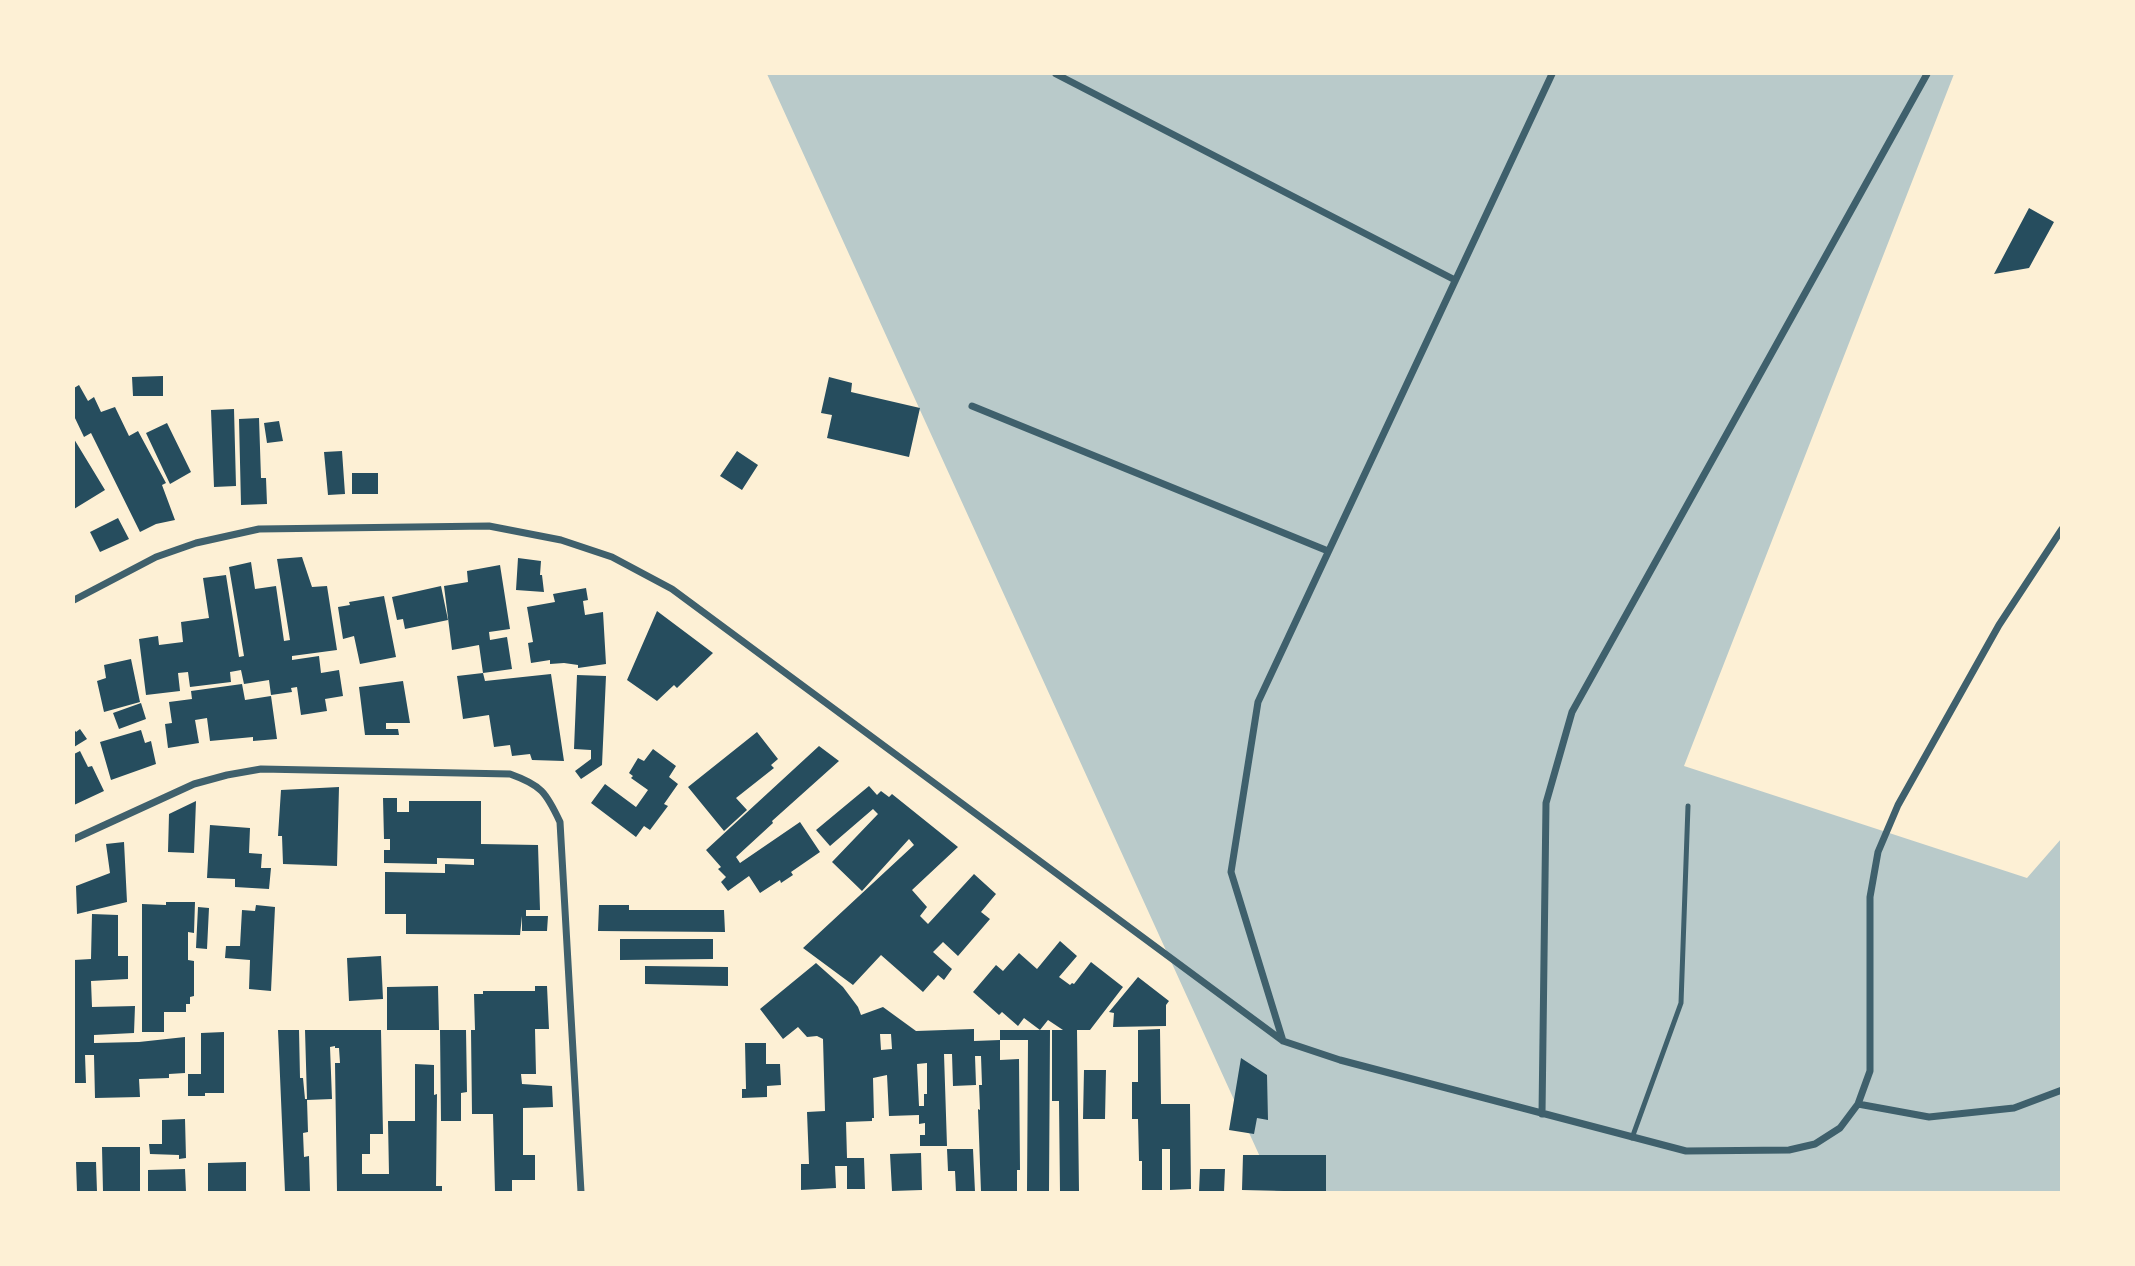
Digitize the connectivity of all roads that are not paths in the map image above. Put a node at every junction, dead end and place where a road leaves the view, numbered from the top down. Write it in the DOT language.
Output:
graph roads {
  1 [pos="1056,74"];
  2 [pos="1552,74"];
  3 [pos="1927,74"];
  4 [pos="1455,280"];
  5 [pos="972,406"];
  6 [pos="2062,529"];
  7 [pos="1328,551"];
  8 [pos="74,600"];
  9 [pos="1688,806"];
  10 [pos="74,839"];
  11 [pos="1283,1041"];
  12 [pos="2062,1090"];
  13 [pos="1858,1104"];
  14 [pos="1542,1114"];
  15 [pos="1632,1138"];
  16 [pos="581,1192"];
  1 -- 4 [label="street"];
  2 -- 4 [label="street"];
  3 -- 14 [label="street"];
  4 -- 7 [label="street"];
  5 -- 7 [label="street"];
  6 -- 13 [label="street"];
  7 -- 11 [label="street"];
  8 -- 11 [label="street"];
  9 -- 15 [label="lane"];
  10 -- 16 [label="street"];
  11 -- 14 [label="street"];
  12 -- 13 [label="street"];
  13 -- 15 [label="street"];
  14 -- 15 [label="street"];
}
